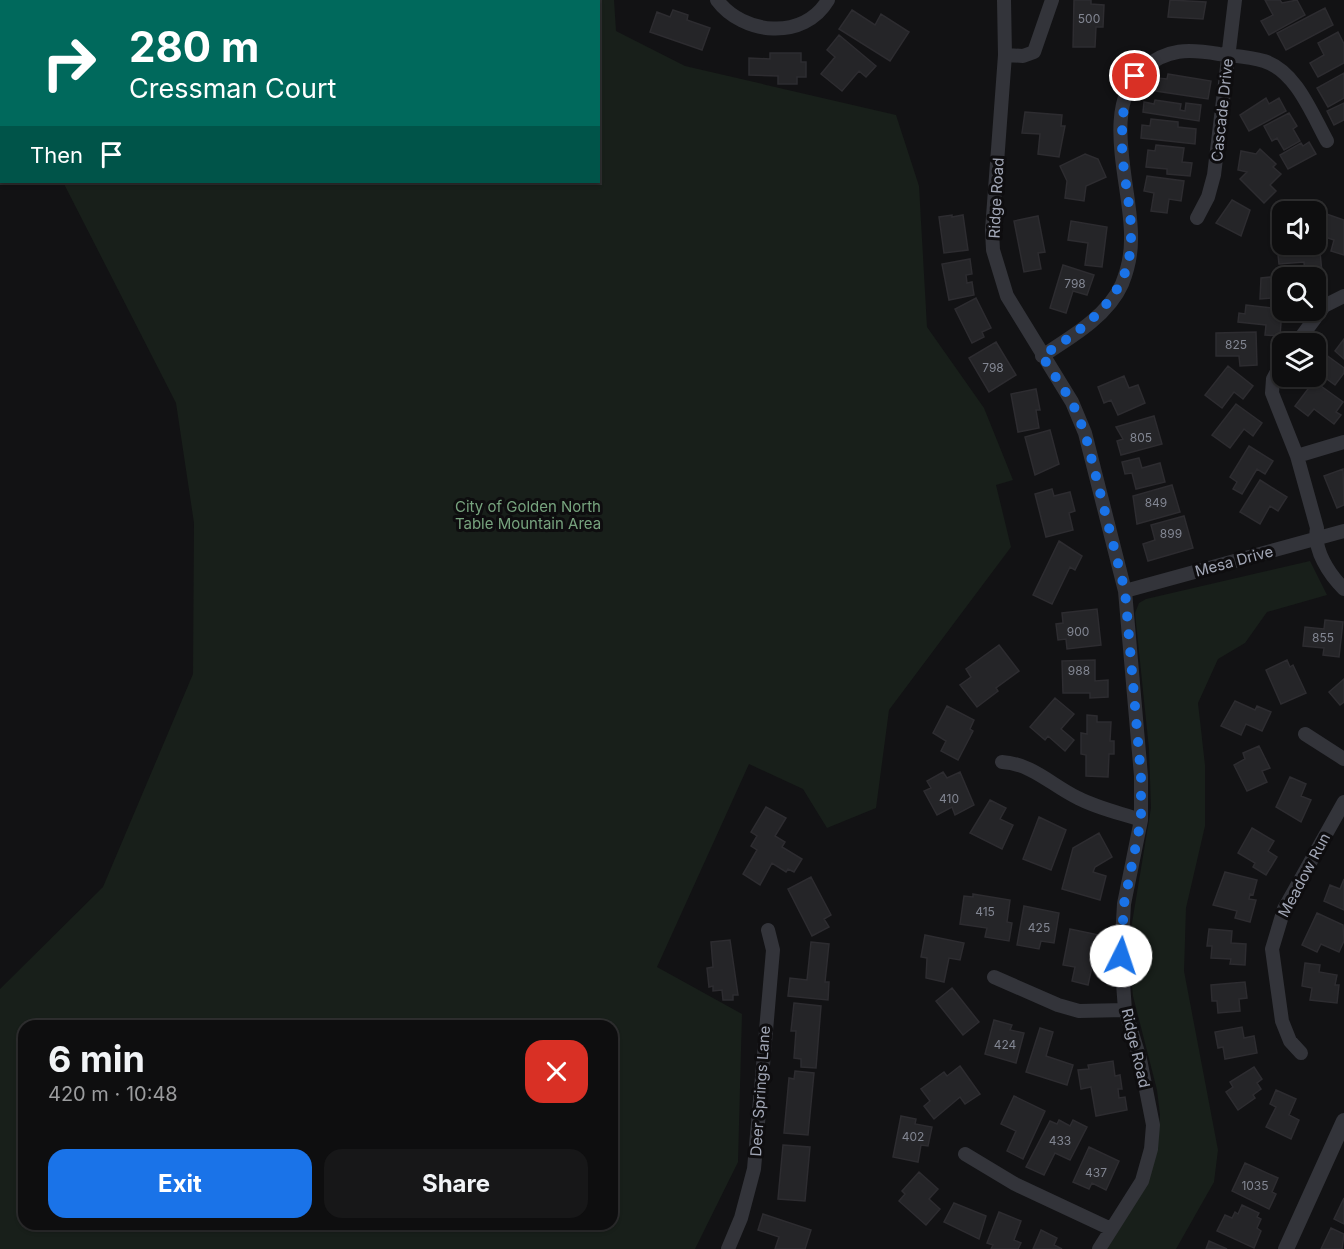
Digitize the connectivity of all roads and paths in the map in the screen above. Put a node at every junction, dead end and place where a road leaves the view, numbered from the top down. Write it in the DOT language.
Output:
graph roads {
  1 [pos="717,0"];
  2 [pos="828,0"];
  3 [pos="1004,0"];
  4 [pos="1052,0"];
  5 [pos="1235,0"];
  6 [pos="1005,55"];
  7 [pos="1228,55"];
  8 [pos="1327,141"];
  9 [pos="1197,218"];
  10 [pos="1344,296"];
  11 [pos="1304,333"];
  12 [pos="1042,356"];
  13 [pos="1272,387"];
  14 [pos="1344,442"];
  15 [pos="1297,456"];
  16 [pos="1344,531"];
  17 [pos="1315,539"];
  18 [pos="1344,589"];
  19 [pos="1125,591"];
  20 [pos="1305,734"];
  21 [pos="1344,759"];
  22 [pos="1002,762"];
  23 [pos="1344,802"];
  24 [pos="1141,820"];
  25 [pos="768,930"];
  26 [pos="994,977"];
  27 [pos="1125,1010"];
  28 [pos="1301,1053"];
  29 [pos="1344,1121"];
  30 [pos="965,1154"];
  31 [pos="1111,1229"];
  32 [pos="728,1249"];
  33 [pos="1099,1249"];
  34 [pos="1286,1249"];
  1 -- 2 [label="street"];
  3 -- 6 [label="street, Ridge Road"];
  4 -- 6 [label="street"];
  5 -- 7 [label="street, Cascade Drive"];
  6 -- 12 [label="street, Ridge Road"];
  7 -- 8 [label="street"];
  7 -- 9 [label="street, Cascade Drive"];
  7 -- 12 [label="street"];
  10 -- 11 [label="street"];
  12 -- 19 [label="street, Ridge Road"];
  13 -- 15 [label="street"];
  14 -- 15 [label="street"];
  15 -- 17 [label="street"];
  16 -- 17 [label="street, Mesa Drive"];
  17 -- 18 [label="street"];
  17 -- 19 [label="street, Mesa Drive"];
  19 -- 24 [label="street, Ridge Road"];
  20 -- 21 [label="street"];
  22 -- 24 [label="street"];
  23 -- 28 [label="street, Meadow Run"];
  24 -- 27 [label="street, Ridge Road"];
  25 -- 32 [label="street, Deer Springs Lane"];
  26 -- 27 [label="street"];
  27 -- 31 [label="street, Ridge Road"];
  29 -- 34 [label="street"];
  30 -- 31 [label="street"];
  31 -- 33 [label="street, Ridge Road"];
}
